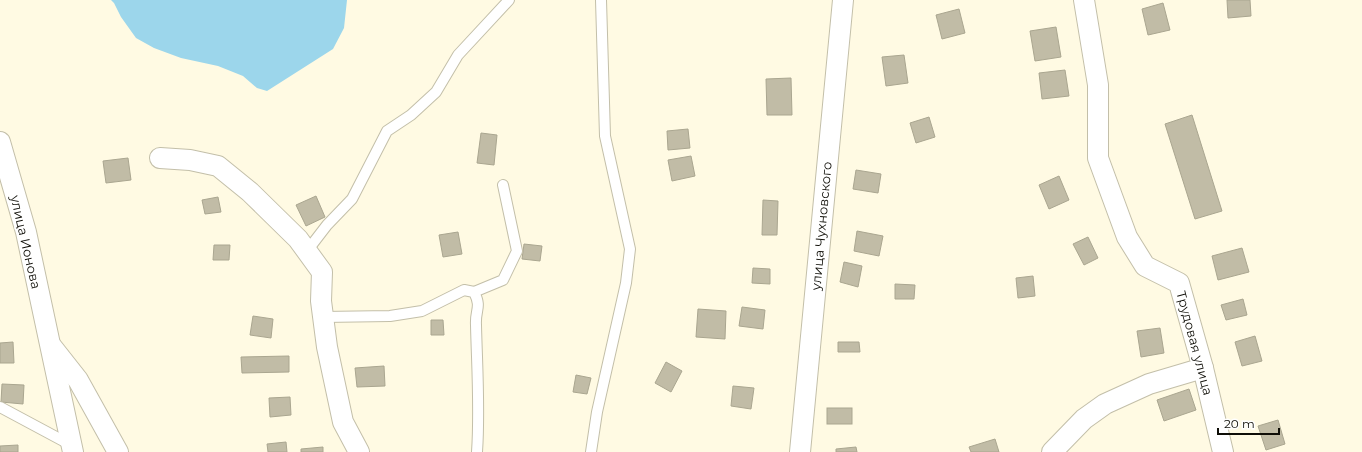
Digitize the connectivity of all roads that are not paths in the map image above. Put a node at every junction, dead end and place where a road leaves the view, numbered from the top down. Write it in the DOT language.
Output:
graph roads {
  1 [pos="509,0"];
  2 [pos="601,0"];
  3 [pos="842,0"];
  4 [pos="1084,0"];
  5 [pos="0,142"];
  6 [pos="160,158"];
  7 [pos="503,185"];
  8 [pos="307,251"];
  9 [pos="474,292"];
  10 [pos="323,317"];
  11 [pos="50,344"];
  12 [pos="1203,368"];
  13 [pos="0,407"];
  14 [pos="72,449"];
  15 [pos="118,452"];
  16 [pos="359,452"];
  17 [pos="477,452"];
  18 [pos="591,452"];
  19 [pos="800,452"];
  20 [pos="1052,452"];
  21 [pos="1223,452"];
  1 -- 8 [label="lane"];
  2 -- 18 [label="lane"];
  3 -- 19 [label="street, улица Чухновского"];
  4 -- 12 [label="street, Трудовая улица"];
  5 -- 11 [label="street, улица Ионова"];
  6 -- 8 [label="street"];
  7 -- 9 [label="lane"];
  8 -- 10 [label="street"];
  9 -- 10 [label="lane"];
  9 -- 17 [label="lane"];
  10 -- 16 [label="street"];
  11 -- 14 [label="street, улица Ионова"];
  11 -- 15 [label="street, улица Ионова"];
  12 -- 20 [label="street"];
  12 -- 21 [label="street, Трудовая улица"];
  13 -- 14 [label="lane"];
}
